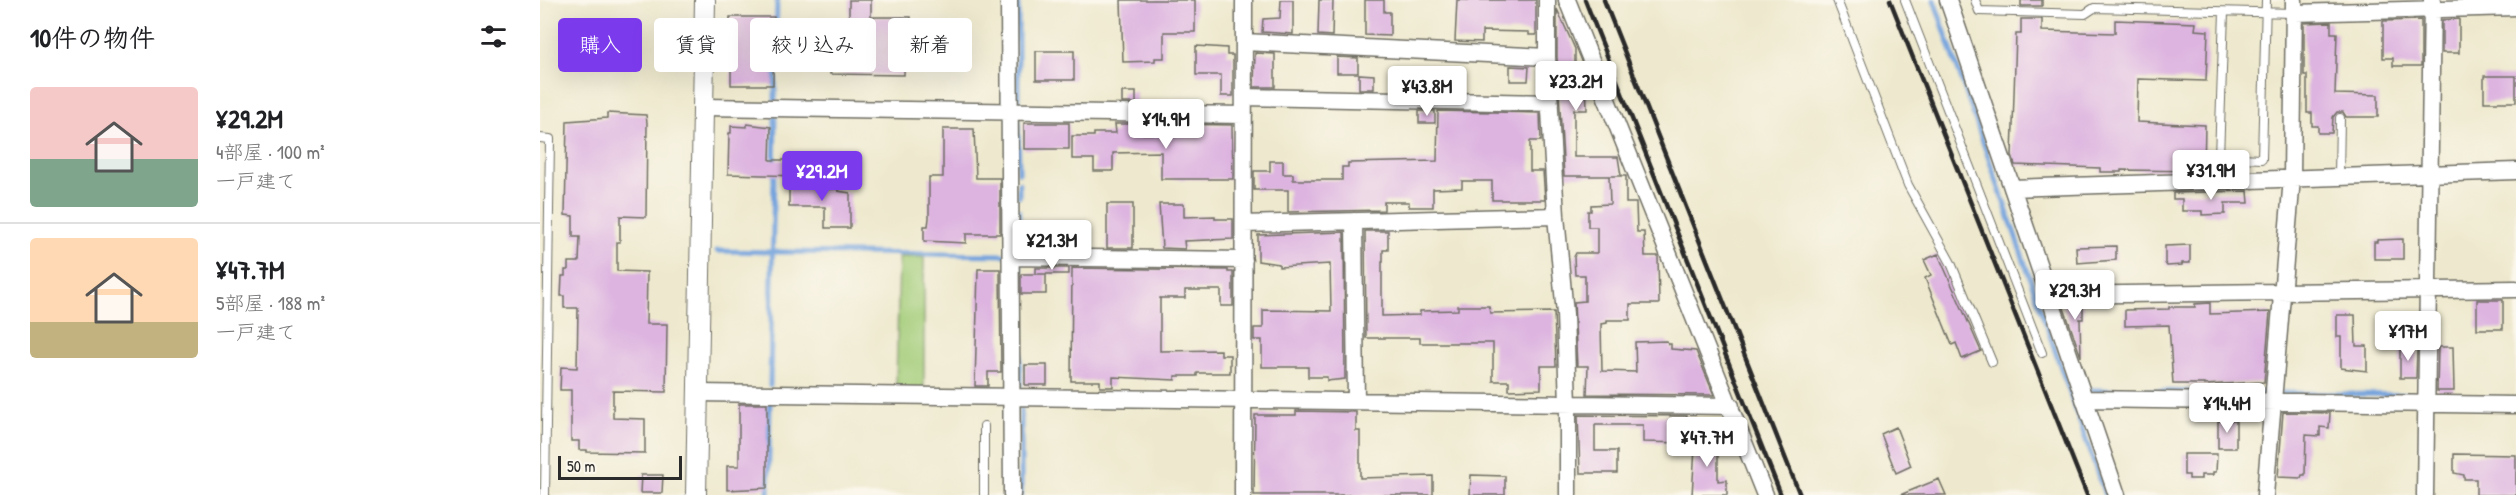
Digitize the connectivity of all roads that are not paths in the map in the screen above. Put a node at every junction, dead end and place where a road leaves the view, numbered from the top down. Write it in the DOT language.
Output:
graph roads {
  1 [pos="705,0"];
  2 [pos="1009,0"];
  3 [pos="1244,0"];
  4 [pos="1547,0"];
  5 [pos="1567,0"];
  6 [pos="1837,0"];
  7 [pos="1905,0"];
  8 [pos="1948,0"];
  9 [pos="1975,0"];
  10 [pos="2266,0"];
  11 [pos="2094,4"];
  12 [pos="2432,5"];
  13 [pos="2294,7"];
  14 [pos="2516,8"];
  15 [pos="2224,12"];
  16 [pos="2266,13"];
  17 [pos="1244,42"];
  18 [pos="1547,57"];
  19 [pos="1244,97"];
  20 [pos="1550,103"];
  21 [pos="703,107"];
  22 [pos="1010,111"];
  23 [pos="1244,115"];
  24 [pos="2340,118"];
  25 [pos="540,138"];
  26 [pos="2516,171"];
  27 [pos="2430,174"];
  28 [pos="2339,176"];
  29 [pos="2292,178"];
  30 [pos="2012,188"];
  31 [pos="1556,216"];
  32 [pos="1354,221"];
  33 [pos="1244,224"];
  34 [pos="1011,257"];
  35 [pos="1244,260"];
  36 [pos="2516,289"];
  37 [pos="2428,290"];
  38 [pos="2283,292"];
  39 [pos="2049,295"];
  40 [pos="544,336"];
  41 [pos="2042,353"];
  42 [pos="1992,362"];
  43 [pos="698,393"];
  44 [pos="1012,397"];
  45 [pos="2084,399"];
  46 [pos="1244,400"];
  47 [pos="1356,401"];
  48 [pos="2273,402"];
  49 [pos="2426,404"];
  50 [pos="2513,404"];
  51 [pos="1569,405"];
  52 [pos="1731,406"];
  53 [pos="984,426"];
  54 [pos="545,495"];
  55 [pos="696,495"];
  56 [pos="984,495"];
  57 [pos="1012,495"];
  58 [pos="1243,495"];
  59 [pos="1568,495"];
  60 [pos="1765,495"];
  61 [pos="2116,495"];
  62 [pos="2265,495"];
  63 [pos="2425,495"];
  1 -- 21 [label="street"];
  2 -- 22 [label="street"];
  3 -- 17 [label="street"];
  4 -- 18 [label="street"];
  5 -- 52 [label="street"];
  6 -- 42 [label="lane"];
  7 -- 41 [label="lane"];
  8 -- 30 [label="street"];
  9 -- 11 [label="lane"];
  10 -- 16 [label="lane"];
  11 -- 15 [label="lane"];
  12 -- 13 [label="street"];
  12 -- 14 [label="street"];
  12 -- 27 [label="street"];
  13 -- 16 [label="lane"];
  13 -- 29 [label="street"];
  15 -- 16 [label="lane"];
  15 -- 16 [label="lane"];
  17 -- 18 [label="street"];
  17 -- 19 [label="street"];
  18 -- 20 [label="street"];
  19 -- 20 [label="street"];
  19 -- 23 [label="street"];
  20 -- 31 [label="street"];
  21 -- 22 [label="street"];
  21 -- 43 [label="street"];
  22 -- 23 [label="street"];
  22 -- 34 [label="street"];
  23 -- 33 [label="street"];
  24 -- 28 [label="lane"];
  25 -- 40 [label="lane"];
  26 -- 27 [label="street"];
  27 -- 28 [label="street"];
  27 -- 37 [label="street"];
  28 -- 29 [label="street"];
  29 -- 30 [label="street"];
  29 -- 38 [label="street"];
  30 -- 39 [label="street"];
  31 -- 32 [label="street"];
  31 -- 51 [label="street"];
  32 -- 33 [label="street"];
  32 -- 47 [label="street"];
  33 -- 35 [label="street"];
  34 -- 35 [label="street"];
  34 -- 44 [label="street"];
  35 -- 46 [label="street"];
  36 -- 37 [label="street"];
  37 -- 38 [label="street"];
  37 -- 49 [label="street"];
  38 -- 39 [label="street"];
  38 -- 48 [label="street"];
  39 -- 45 [label="street"];
  40 -- 54 [label="lane"];
  43 -- 44 [label="street"];
  43 -- 55 [label="street"];
  44 -- 46 [label="street"];
  44 -- 57 [label="street"];
  45 -- 48 [label="street"];
  45 -- 61 [label="street"];
  46 -- 47 [label="street"];
  46 -- 58 [label="street"];
  47 -- 51 [label="street"];
  48 -- 49 [label="street"];
  48 -- 62 [label="street"];
  49 -- 50 [label="street"];
  49 -- 63 [label="street"];
  51 -- 52 [label="street"];
  51 -- 59 [label="street"];
  52 -- 60 [label="street"];
  53 -- 56 [label="lane"];
}
